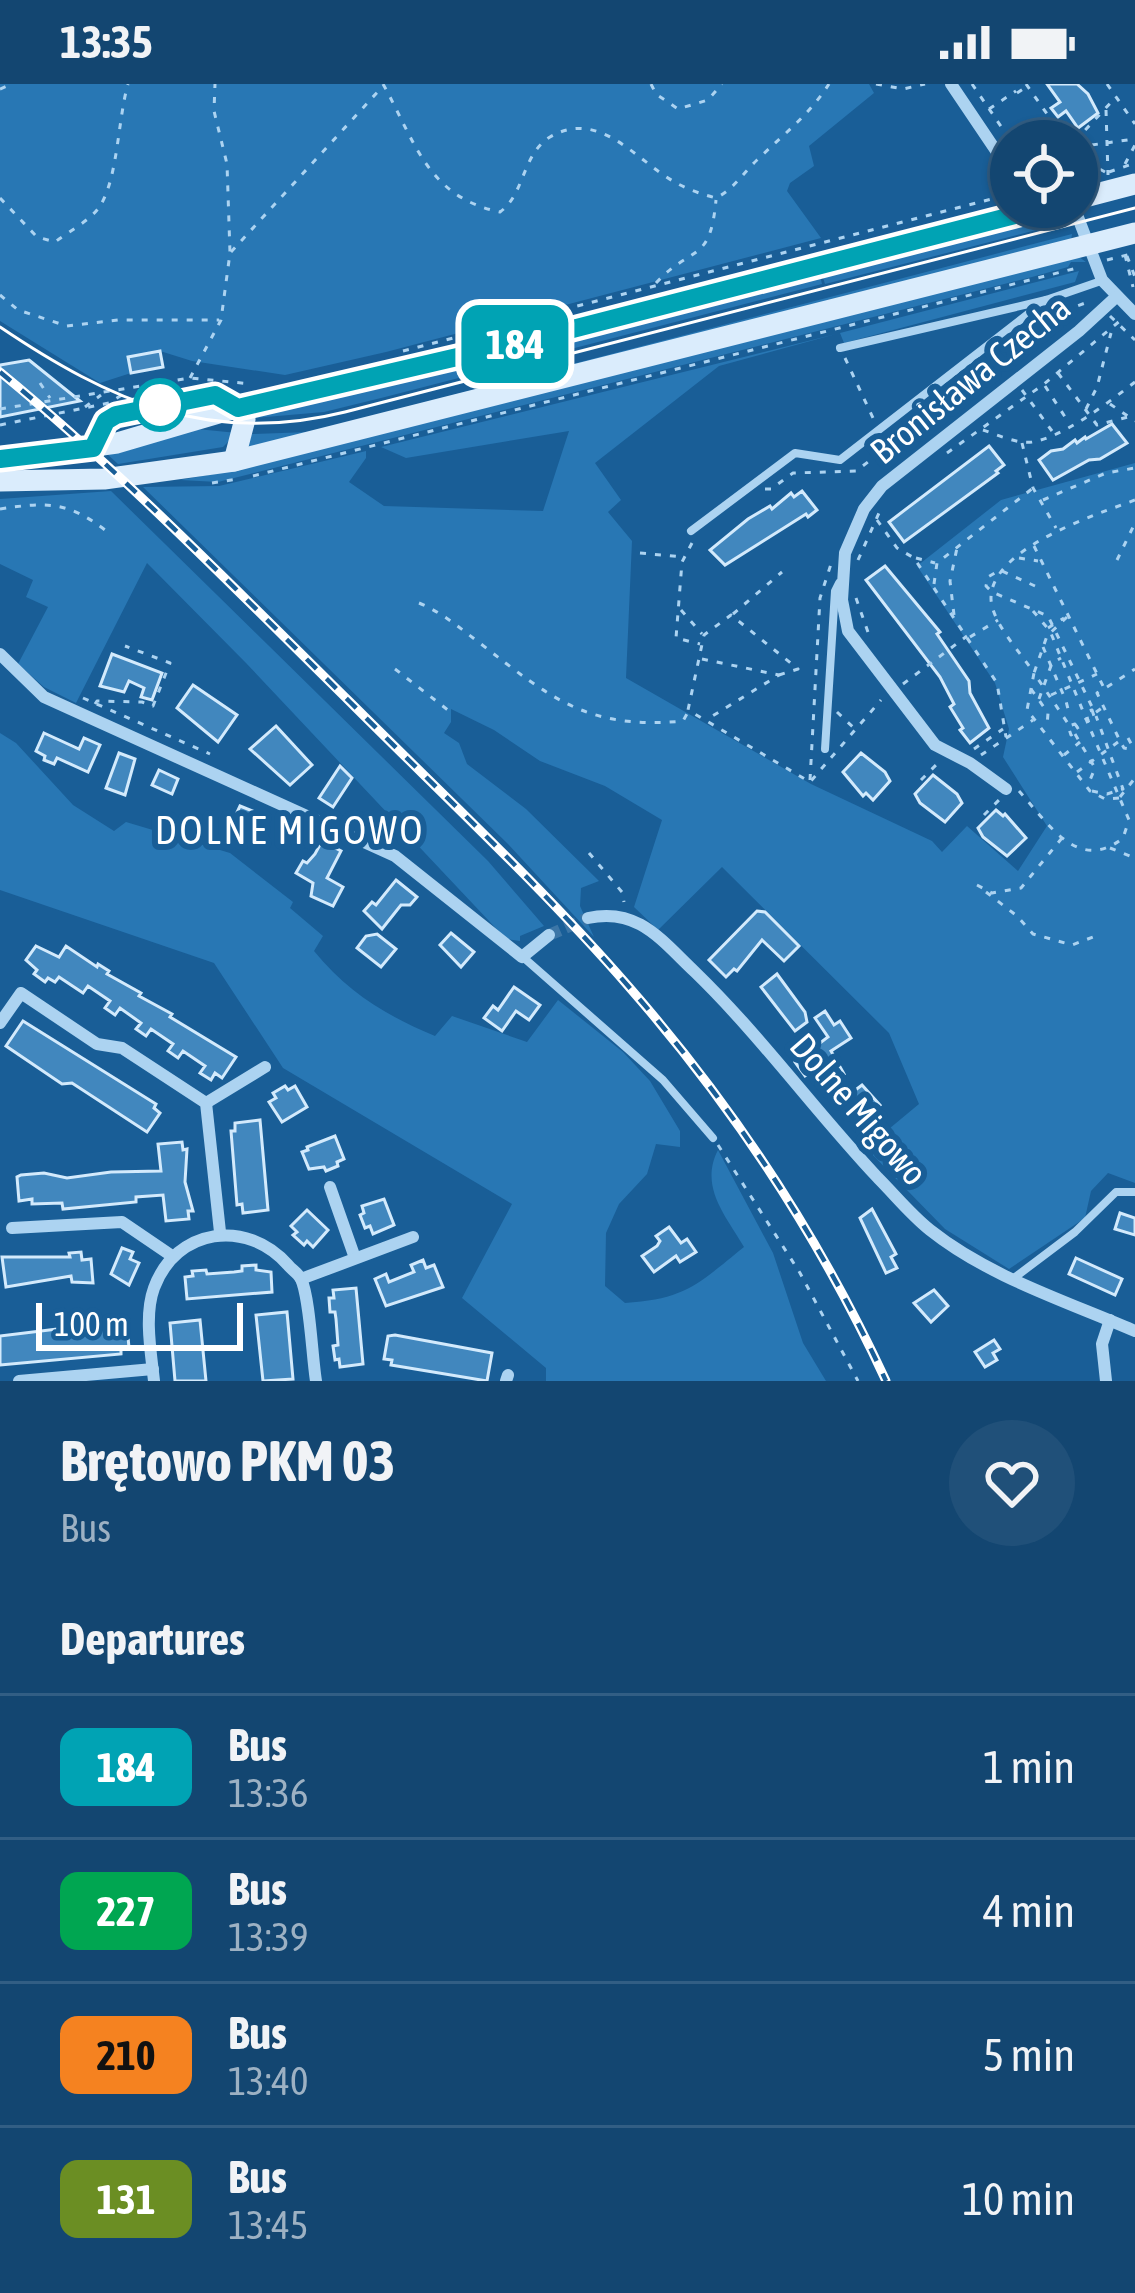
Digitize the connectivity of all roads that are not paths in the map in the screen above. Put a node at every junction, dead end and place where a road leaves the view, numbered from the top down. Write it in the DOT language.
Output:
graph roads {
  1 [pos="951,84"];
  2 [pos="990,142"];
  3 [pos="1130,174"];
  4 [pos="1098,188"];
  5 [pos="990,221"];
  6 [pos="1087,228"];
  7 [pos="1135,232"];
  8 [pos="1098,252"];
  9 [pos="1102,280"];
  10 [pos="1116,297"];
  11 [pos="1046,300"];
  12 [pos="1133,312"];
  13 [pos="840,348"];
  14 [pos="238,408"];
  15 [pos="0,459"];
  16 [pos="234,461"];
  17 [pos="0,481"];
  18 [pos="691,531"];
  19 [pos="842,579"];
  20 [pos="0,654"];
  21 [pos="825,749"];
  22 [pos="1006,789"];
  23 [pos="587,918"];
  24 [pos="549,934"];
  25 [pos="522,957"];
  26 [pos="0,1023"];
  27 [pos="265,1067"];
  28 [pos="206,1103"];
  29 [pos="711,1136"];
  30 [pos="330,1187"];
  31 [pos="1135,1192"];
  32 [pos="12,1228"];
  33 [pos="220,1232"];
  34 [pos="413,1237"];
  35 [pos="172,1256"];
  36 [pos="356,1258"];
  37 [pos="301,1279"];
  38 [pos="1013,1279"];
  39 [pos="1110,1320"];
  40 [pos="1135,1331"];
  41 [pos="153,1375"];
  42 [pos="20,1381"];
  43 [pos="316,1381"];
  44 [pos="1106,1381"];
  1 -- 2 [label="street"];
  3 -- 4 [label="main road"];
  5 -- 14 [label="main road"];
  6 -- 8 [label="street"];
  7 -- 8 [label="main road"];
  8 -- 9 [label="street"];
  8 -- 16 [label="main road"];
  9 -- 10 [label="street"];
  9 -- 11 [label="lane"];
  10 -- 12 [label="street"];
  10 -- 19 [label="street, Bronisława Czecha"];
  11 -- 13 [label="lane"];
  11 -- 18 [label="lane"];
  14 -- 15 [label="main road"];
  14 -- 16 [label="main road"];
  16 -- 17 [label="main road"];
  19 -- 21 [label="lane, Bronisława Czecha"];
  19 -- 22 [label="street, Bronisława Czecha"];
  20 -- 25 [label="street"];
  23 -- 38 [label="street, Dolne Migowo"];
  24 -- 25 [label="street"];
  25 -- 29 [label="lane"];
  26 -- 28 [label="street"];
  27 -- 28 [label="street"];
  28 -- 33 [label="street"];
  30 -- 36 [label="street"];
  31 -- 38 [label="lane"];
  32 -- 35 [label="street"];
  33 -- 35 [label="street"];
  33 -- 37 [label="street"];
  34 -- 36 [label="street"];
  35 -- 41 [label="street"];
  36 -- 37 [label="street"];
  37 -- 43 [label="street"];
  38 -- 39 [label="street, Dolne Migowo"];
  39 -- 40 [label="street, Dolne Migowo"];
  39 -- 44 [label="street"];
  41 -- 42 [label="street"];
}
